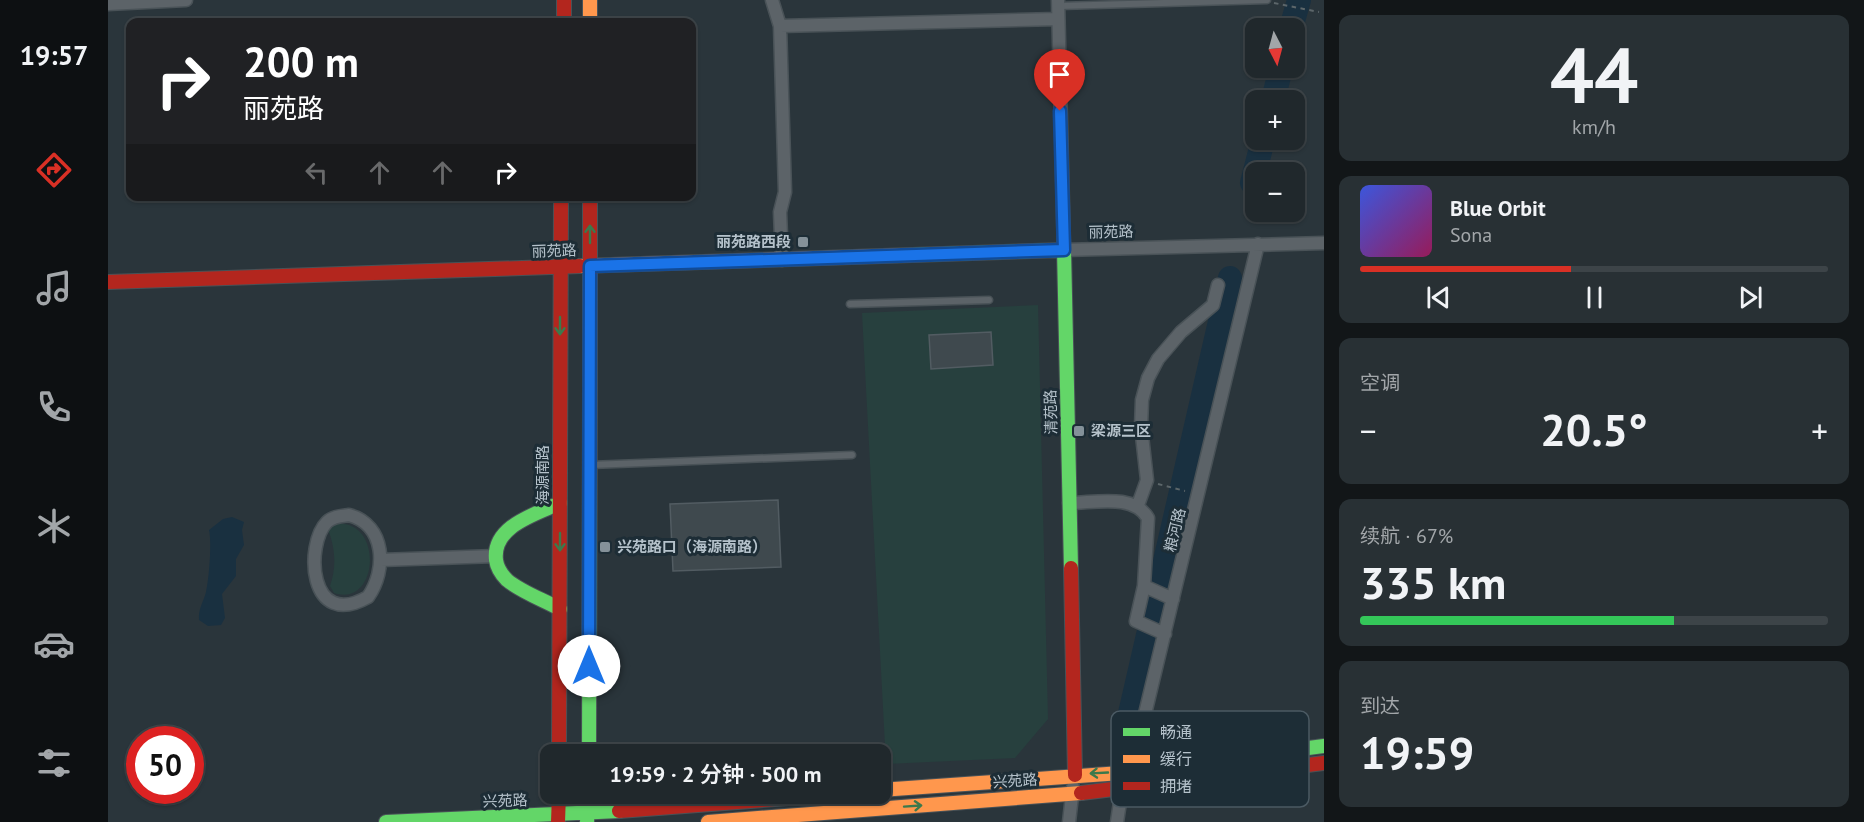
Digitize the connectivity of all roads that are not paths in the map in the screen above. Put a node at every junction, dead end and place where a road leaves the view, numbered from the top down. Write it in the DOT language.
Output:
graph roads {
  1 [pos="186,0"];
  2 [pos="564,0"];
  3 [pos="590,0"];
  4 [pos="772,0"];
  5 [pos="1267,0"];
  6 [pos="108,4"];
  7 [pos="1058,8"];
  8 [pos="564,18"];
  9 [pos="590,18"];
  10 [pos="780,26"];
  11 [pos="561,201"];
  12 [pos="590,201"];
  13 [pos="1324,243"];
  14 [pos="1258,244"];
  15 [pos="1064,250"];
  16 [pos="782,260"];
  17 [pos="590,266"];
  18 [pos="560,267"];
  19 [pos="108,282"];
  20 [pos="1218,285"];
  21 [pos="989,300"];
  22 [pos="850,304"];
  23 [pos="852,455"];
  24 [pos="589,465"];
  25 [pos="560,503"];
  26 [pos="1069,503"];
  27 [pos="1138,505"];
  28 [pos="496,555"];
  29 [pos="381,560"];
  30 [pos="1144,586"];
  31 [pos="1173,599"];
  32 [pos="560,609"];
  33 [pos="1165,634"];
  34 [pos="1146,711"];
  35 [pos="560,744"];
  36 [pos="589,744"];
  37 [pos="1324,746"];
  38 [pos="1309,748"];
  39 [pos="1324,763"];
  40 [pos="1309,765"];
  41 [pos="1111,773"];
  42 [pos="1075,775"];
  43 [pos="891,789"];
  44 [pos="1111,790"];
  45 [pos="1071,794"];
  46 [pos="731,804"];
  47 [pos="1119,807"];
  48 [pos="588,817"];
  49 [pos="559,819"];
  50 [pos="386,822"];
  51 [pos="708,822"];
  52 [pos="1069,822"];
  53 [pos="1117,822"];
  1 -- 6 [label="street"];
  2 -- 8 [label="main road"];
  3 -- 9 [label="main road"];
  4 -- 10 [label="street"];
  5 -- 7 [label="lane"];
  7 -- 10 [label="street"];
  7 -- 15 [label="street, 清苑路"];
  10 -- 16 [label="street"];
  11 -- 18 [label="main road, 海源南路"];
  17 -- 12 [label="main road, one-way"];
  13 -- 14 [label="street, 丽苑路"];
  14 -- 15 [label="street, 丽苑路"];
  14 -- 31 [label="street, 粮河路"];
  15 -- 16 [label="main road, 丽苑路"];
  15 -- 26 [label="main road, 清苑路"];
  16 -- 17 [label="main road, 丽苑路"];
  17 -- 18 [label="main road, 丽苑路"];
  17 -- 24 [label="main road"];
  18 -- 19 [label="main road, 丽苑路"];
  18 -- 25 [label="main road, 海源南路, one-way"];
  20 -- 27 [label="street"];
  21 -- 22 [label="lane"];
  23 -- 24 [label="lane"];
  24 -- 36 [label="main road"];
  25 -- 28 [label="main road"];
  25 -- 32 [label="main road, 海源南路, one-way"];
  26 -- 27 [label="street"];
  26 -- 42 [label="main road, 清苑路"];
  27 -- 30 [label="street"];
  28 -- 29 [label="street"];
  28 -- 32 [label="main road"];
  29 -- 29 [label="street"];
  30 -- 31 [label="street"];
  30 -- 33 [label="street"];
  31 -- 33 [label="street, 粮河路"];
  32 -- 35 [label="main road, 海源南路"];
  33 -- 34 [label="street, 粮河路"];
  37 -- 38 [label="main road, 兴苑路"];
  39 -- 40 [label="main road, 兴苑路"];
  41 -- 42 [label="main road, 兴苑路, one-way"];
  42 -- 43 [label="main road, 兴苑路"];
  42 -- 45 [label="street, 清苑路"];
  44 -- 45 [label="main road, 兴苑路"];
  51 -- 45 [label="main road, 兴苑路, one-way"];
  45 -- 52 [label="street, 清苑路"];
  46 -- 48 [label="main road, 兴苑路"];
  47 -- 53 [label="street, 粮河路"];
  48 -- 49 [label="main road, 兴苑路"];
  49 -- 50 [label="main road, 兴苑路"];
}
